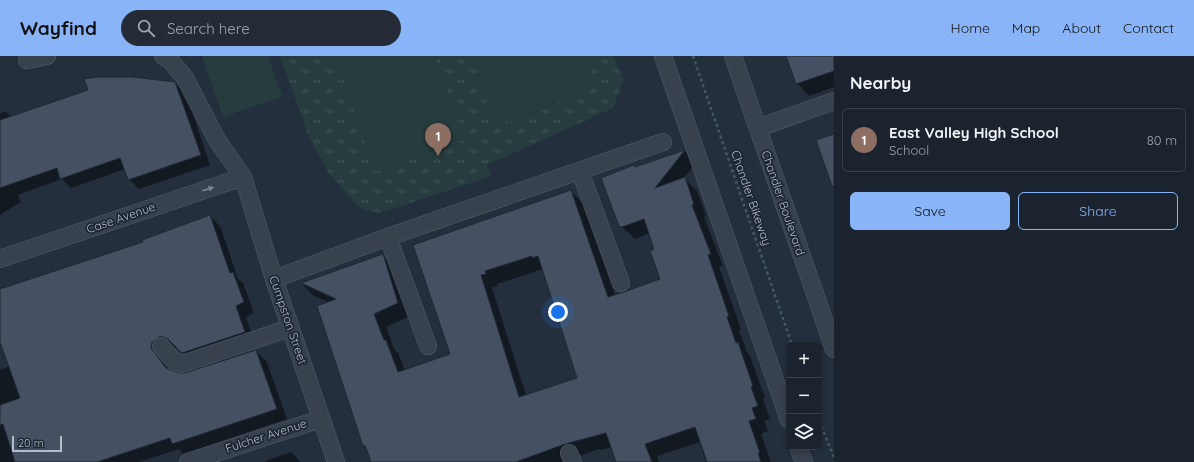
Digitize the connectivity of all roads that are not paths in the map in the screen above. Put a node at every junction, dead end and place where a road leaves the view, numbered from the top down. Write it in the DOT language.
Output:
graph roads {
  1 [pos="47,56"];
  2 [pos="163,56"];
  3 [pos="663,56"];
  4 [pos="733,56"];
  5 [pos="26,60"];
  6 [pos="834,101"];
  7 [pos="758,128"];
  8 [pos="664,142"];
  9 [pos="580,171"];
  10 [pos="243,177"];
  11 [pos="388,237"];
  12 [pos="0,259"];
  13 [pos="274,279"];
  14 [pos="621,283"];
  15 [pos="290,328"];
  16 [pos="161,346"];
  17 [pos="428,346"];
  18 [pos="834,349"];
  19 [pos="787,414"];
  20 [pos="321,419"];
  21 [pos="799,450"];
  22 [pos="188,462"];
  23 [pos="336,462"];
  24 [pos="804,462"];
  1 -- 5 [label="street"];
  2 -- 10 [label="street, Cumpston Street"];
  3 -- 19 [label="street"];
  4 -- 7 [label="street, Chandler Boulevard"];
  6 -- 7 [label="street"];
  7 -- 18 [label="street, Chandler Boulevard"];
  8 -- 9 [label="street"];
  9 -- 11 [label="street"];
  9 -- 14 [label="street"];
  12 -- 10 [label="street, Case Avenue, one-way"];
  10 -- 13 [label="street, Cumpston Street"];
  11 -- 13 [label="street"];
  11 -- 17 [label="street"];
  13 -- 15 [label="street, Cumpston Street"];
  15 -- 16 [label="street"];
  15 -- 20 [label="street, Cumpston Street"];
  20 -- 22 [label="street, Fulcher Avenue"];
  20 -- 23 [label="street, Cumpston Street"];
  21 -- 24 [label="street"];
}
